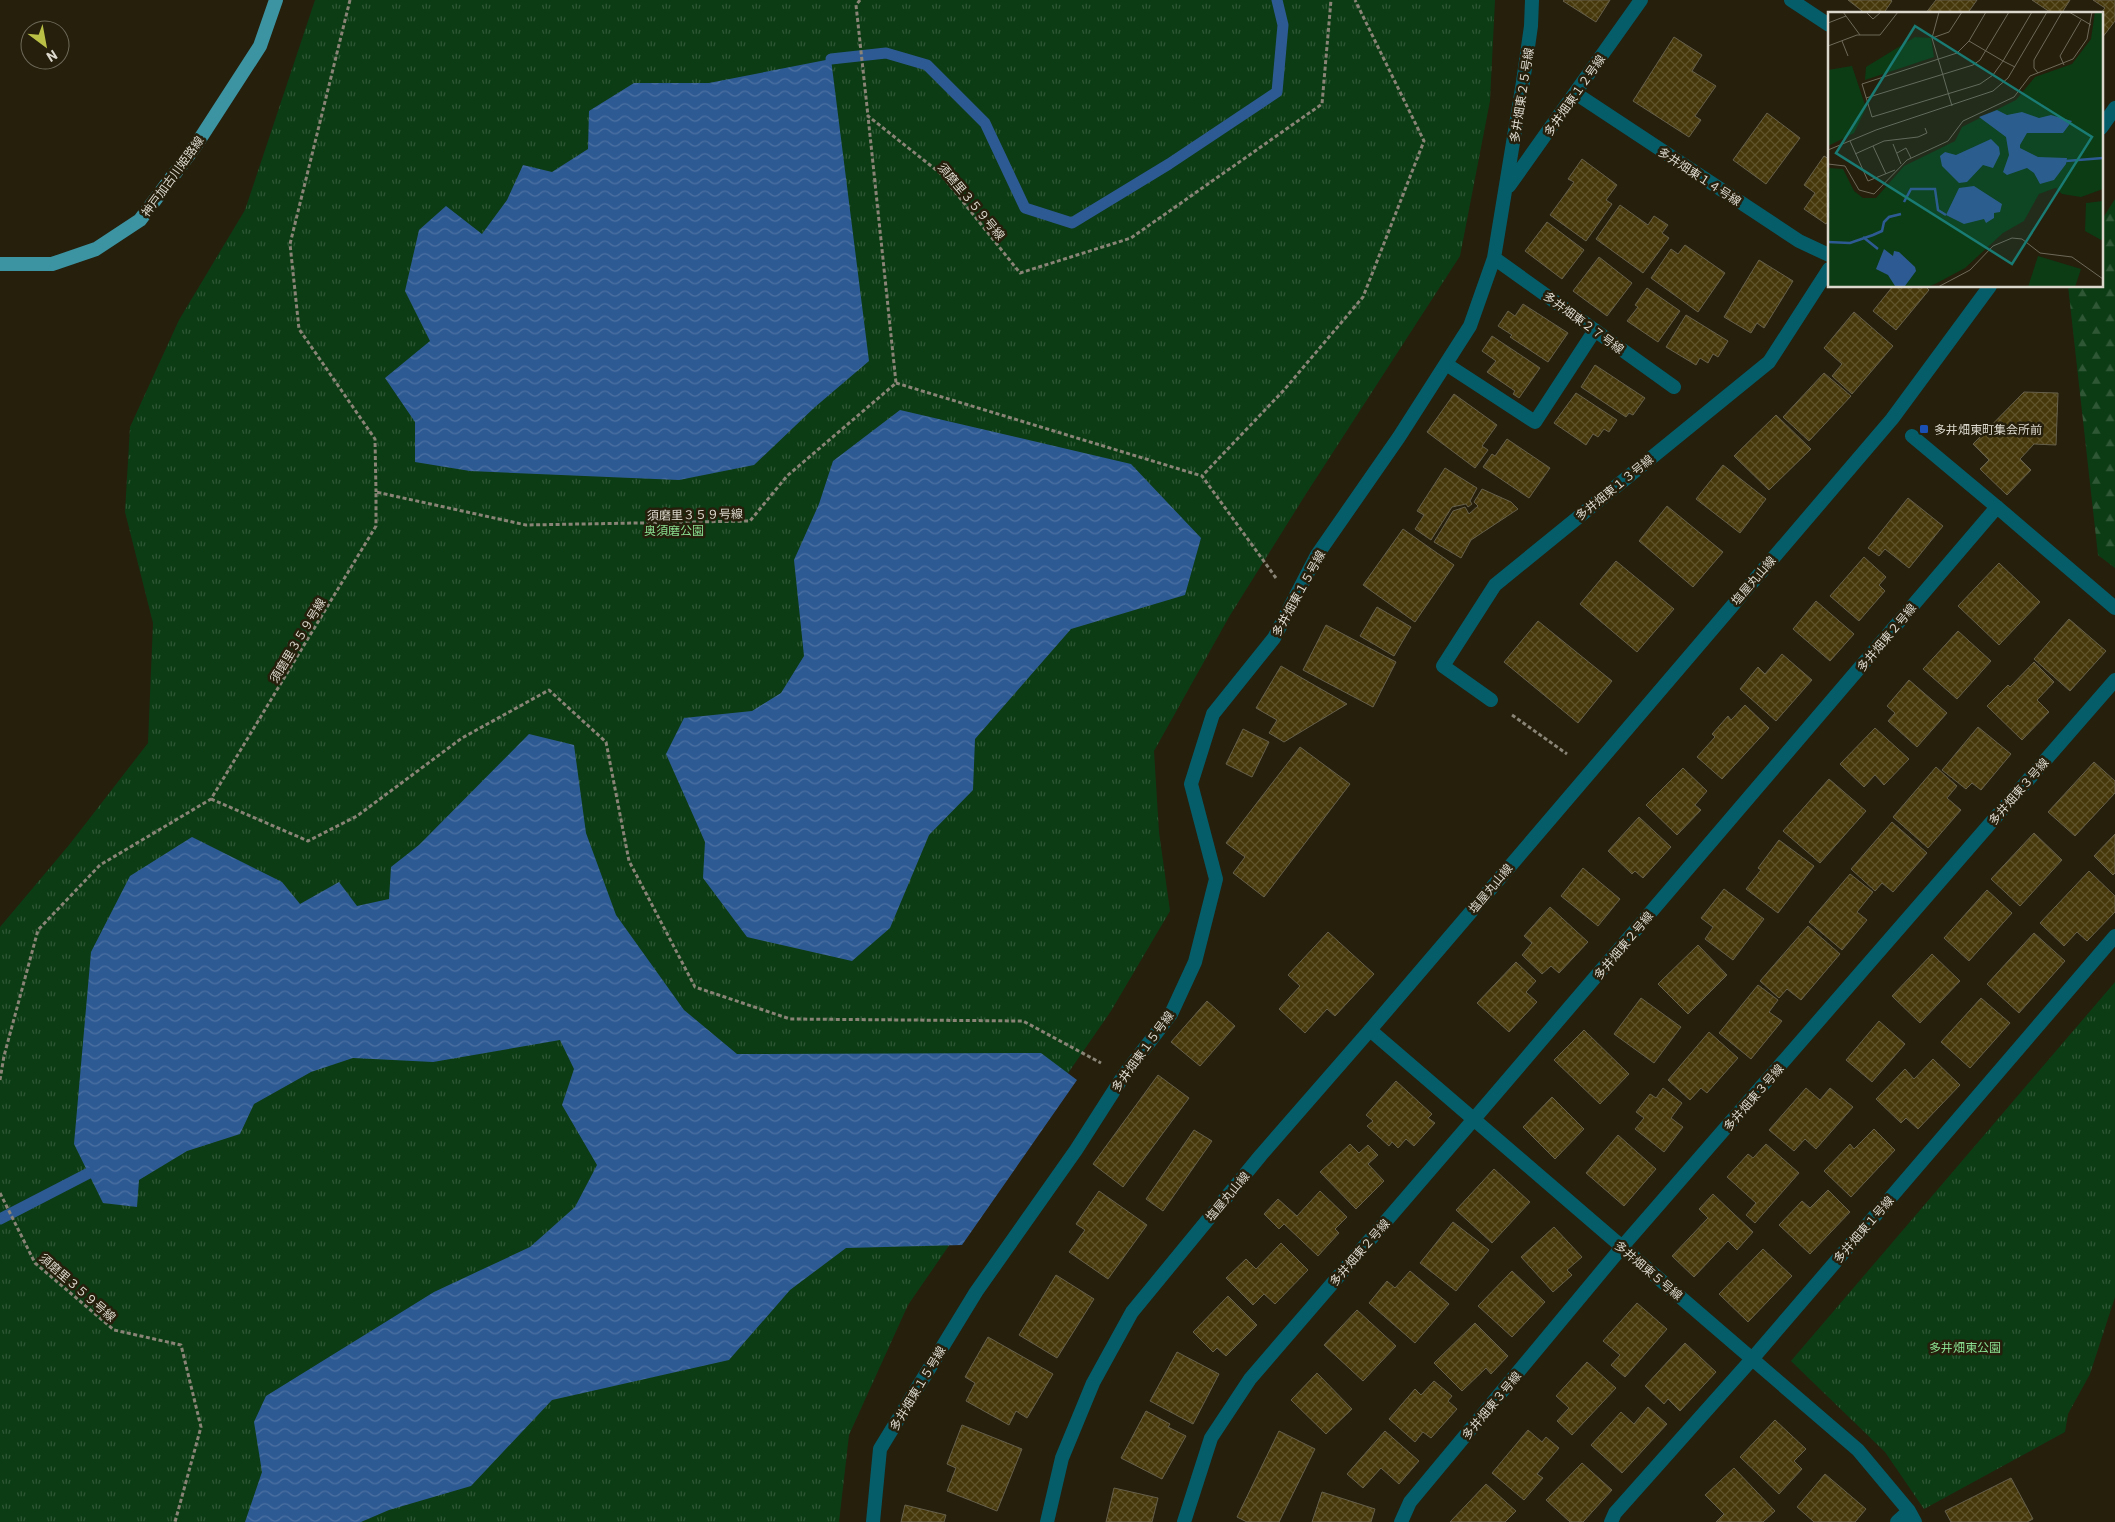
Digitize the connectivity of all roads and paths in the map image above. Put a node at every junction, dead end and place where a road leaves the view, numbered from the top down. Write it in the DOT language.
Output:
graph roads {
  1 [pos="276,0"];
  2 [pos="350,0"];
  3 [pos="860,0"];
  4 [pos="1331,0"];
  5 [pos="1354,0"];
  6 [pos="1532,0"];
  7 [pos="1641,0"];
  8 [pos="1791,0"];
  9 [pos="1828,24"];
  10 [pos="1575,93"];
  11 [pos="2115,108"];
  12 [pos="868,116"];
  13 [pos="2102,127"];
  14 [pos="1507,189"];
  15 [pos="1828,255"];
  16 [pos="1494,258"];
  17 [pos="0,264"];
  18 [pos="1828,271"];
  19 [pos="1989,288"];
  20 [pos="1595,330"];
  21 [pos="1446,364"];
  22 [pos="896,384"];
  23 [pos="1674,387"];
  24 [pos="1912,436"];
  25 [pos="1202,476"];
  26 [pos="376,492"];
  27 [pos="1997,507"];
  28 [pos="1293,602"];
  29 [pos="2115,608"];
  30 [pos="2115,680"];
  31 [pos="1491,700"];
  32 [pos="1567,754"];
  33 [pos="211,800"];
  34 [pos="2115,936"];
  35 [pos="1370,1030"];
  36 [pos="1124,1075"];
  37 [pos="0,1080"];
  38 [pos="1474,1119"];
  39 [pos="0,1193"];
  40 [pos="1622,1247"];
  41 [pos="1753,1358"];
  42 [pos="1912,1517"];
  43 [pos="175,1522"];
  44 [pos="872,1522"];
  45 [pos="1047,1522"];
  46 [pos="1184,1522"];
  47 [pos="1401,1522"];
  48 [pos="1611,1522"];
  49 [pos="1897,1522"];
  1 -- 17 [label="main road, 神戸加古川姫路線"];
  2 -- 26 [label="path"];
  3 -- 12 [label="path"];
  4 -- 12 [label="path, 須磨里３５９号線"];
  5 -- 25 [label="path"];
  6 -- 14 [label="street, 多井畑東２５号線"];
  7 -- 10 [label="street, 多井畑東１２号線"];
  8 -- 9 [label="street"];
  10 -- 14 [label="street, 多井畑東１２号線"];
  10 -- 15 [label="street, 多井畑東１４号線"];
  11 -- 13 [label="street"];
  12 -- 22 [label="path"];
  14 -- 16 [label="street, 多井畑東１５号線"];
  16 -- 20 [label="street, 多井畑東２７号線"];
  16 -- 21 [label="street, 多井畑東１５号線"];
  18 -- 31 [label="street, 多井畑東１３号線"];
  19 -- 35 [label="street, 塩屋丸山線"];
  20 -- 21 [label="street"];
  20 -- 23 [label="street, 多井畑東２７号線"];
  21 -- 28 [label="street, 多井畑東１５号線"];
  22 -- 25 [label="path"];
  22 -- 26 [label="path, 須磨里３５９号線"];
  24 -- 27 [label="street"];
  25 -- 28 [label="path"];
  26 -- 33 [label="path, 須磨里３５９号線"];
  27 -- 29 [label="street"];
  27 -- 38 [label="street, 多井畑東２号線"];
  28 -- 36 [label="street, 多井畑東１５号線"];
  30 -- 40 [label="street, 多井畑東３号線"];
  31 -- 32 [label="path"];
  33 -- 36 [label="path"];
  33 -- 37 [label="path, 須磨里３５９号線"];
  34 -- 41 [label="street, 多井畑東１号線"];
  35 -- 38 [label="street, 多井畑東５号線"];
  35 -- 45 [label="street, 塩屋丸山線"];
  36 -- 44 [label="street, 多井畑東１５号線"];
  38 -- 40 [label="street, 多井畑東５号線"];
  38 -- 46 [label="street, 多井畑東２号線"];
  39 -- 43 [label="path, 須磨里３５９号線"];
  40 -- 41 [label="street, 多井畑東５号線"];
  40 -- 47 [label="street, 多井畑東３号線"];
  41 -- 42 [label="street, 多井畑東５号線"];
  41 -- 48 [label="street, 多井畑東１号線"];
  42 -- 49 [label="street"];
}
